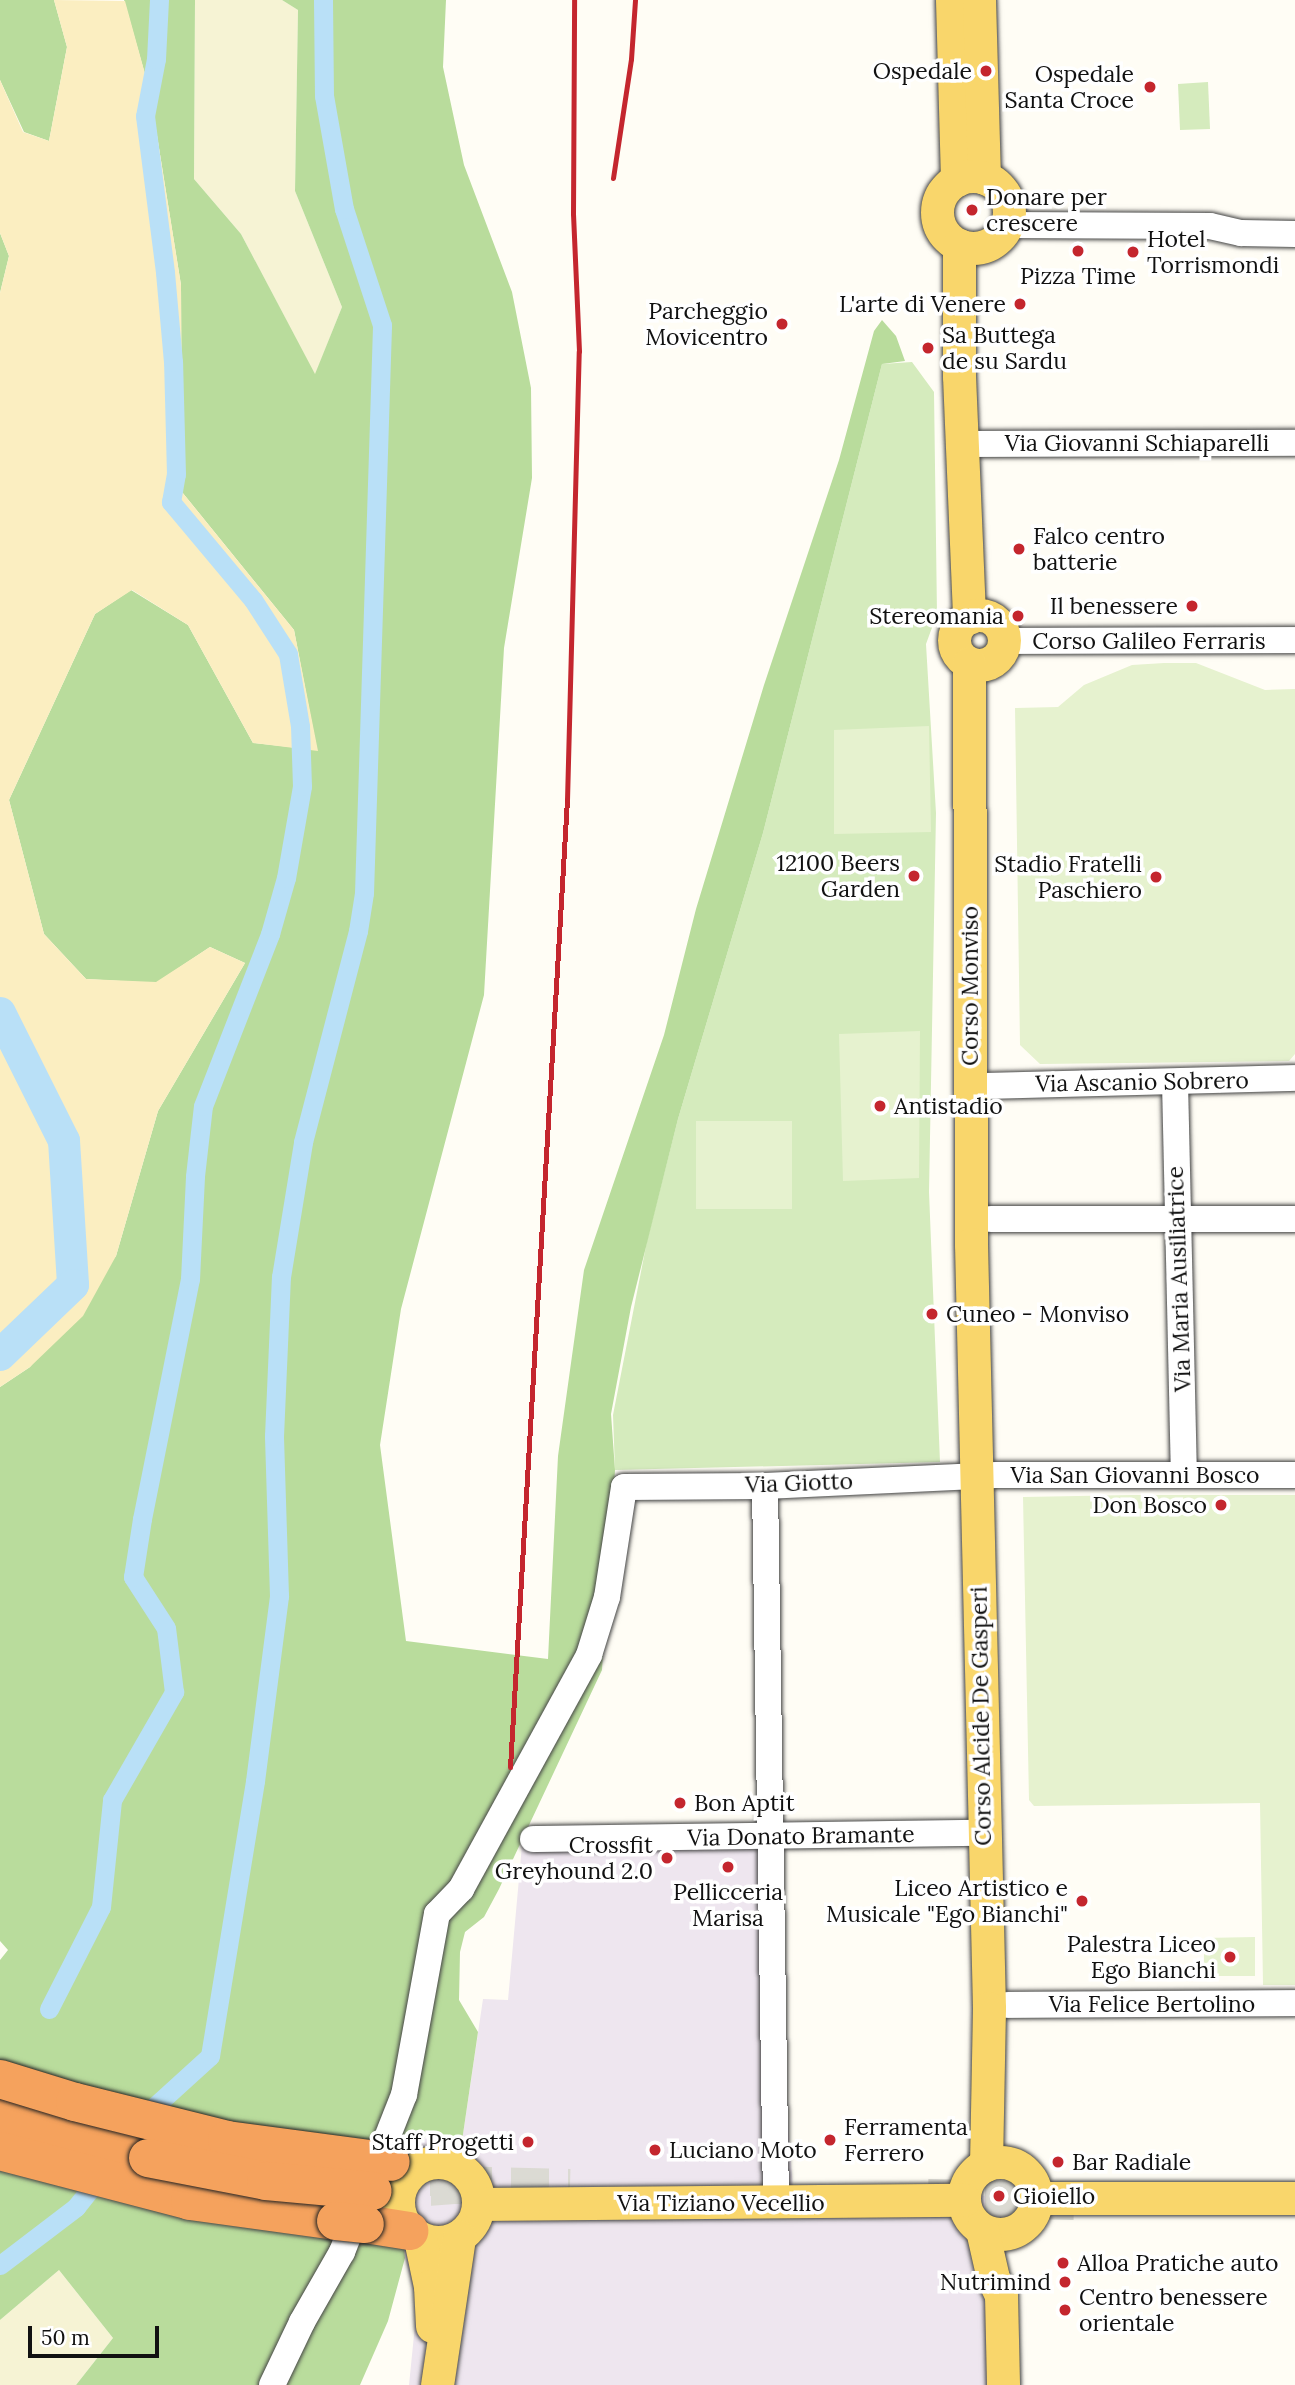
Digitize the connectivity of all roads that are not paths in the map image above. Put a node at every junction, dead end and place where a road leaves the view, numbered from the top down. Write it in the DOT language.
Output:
graph roads {
  1 [pos="951,0"];
  2 [pos="979,0"];
  3 [pos="970,179"];
  4 [pos="1006,225"];
  5 [pos="1295,234"];
  6 [pos="968,246"];
  7 [pos="1295,443"];
  8 [pos="978,444"];
  9 [pos="982,640"];
  10 [pos="1295,640"];
  11 [pos="1295,1078"];
  12 [pos="1166,1082"];
  13 [pos="988,1086"];
  14 [pos="991,1219"];
  15 [pos="1295,1219"];
  16 [pos="1169,1220"];
  17 [pos="1177,1475"];
  18 [pos="1295,1475"];
  19 [pos="986,1476"];
  20 [pos="765,1486"];
  21 [pos="984,1833"];
  22 [pos="769,1837"];
  23 [pos="533,1839"];
  24 [pos="1295,2003"];
  25 [pos="1008,2005"];
  26 [pos="0,2080"];
  27 [pos="0,2117"];
  28 [pos="0,2151"];
  29 [pos="998,2164"];
  30 [pos="386,2187"];
  31 [pos="1037,2198"];
  32 [pos="1295,2198"];
  33 [pos="964,2200"];
  34 [pos="776,2203"];
  35 [pos="478,2204"];
  36 [pos="982,2230"];
  37 [pos="1018,2230"];
  38 [pos="415,2235"];
  39 [pos="459,2237"];
  40 [pos="1001,2295"];
  41 [pos="272,2385"];
  42 [pos="436,2385"];
  43 [pos="1003,2385"];
  1 -- 3 [label="main road"];
  2 -- 3 [label="main road"];
  3 -- 4 [label="main road"];
  3 -- 6 [label="main road"];
  4 -- 5 [label="street"];
  4 -- 6 [label="main road"];
  6 -- 8 [label="main road, Corso Monviso"];
  6 -- 9 [label="main road, Corso Monviso"];
  7 -- 8 [label="street, Via Giovanni Schiaparelli"];
  8 -- 9 [label="main road, Corso Monviso"];
  9 -- 10 [label="street, Corso Galileo Ferraris"];
  9 -- 13 [label="main road, Corso Monviso"];
  9 -- 19 [label="main road, Corso Monviso"];
  11 -- 12 [label="street, Via Ascanio Sobrero"];
  12 -- 13 [label="street, Via Ascanio Sobrero"];
  12 -- 16 [label="street, Via Maria Ausiliatrice"];
  13 -- 14 [label="main road, Corso Monviso"];
  14 -- 16 [label="street"];
  14 -- 19 [label="main road, Corso Monviso"];
  15 -- 16 [label="street"];
  16 -- 17 [label="street, Via Maria Ausiliatrice"];
  17 -- 18 [label="street, Via San Giovanni Bosco"];
  17 -- 19 [label="street, Via San Giovanni Bosco"];
  19 -- 20 [label="street, Via Giotto"];
  19 -- 21 [label="main road, Corso Alcide De Gasperi"];
  19 -- 25 [label="main road, Corso Alcide De Gasperi"];
  20 -- 22 [label="street"];
  20 -- 41 [label="street, Via Giotto"];
  21 -- 22 [label="street, Via Donato Bramante"];
  21 -- 29 [label="main road, Corso Alcide De Gasperi"];
  22 -- 23 [label="street, Via Donato Bramante"];
  22 -- 34 [label="street"];
  24 -- 25 [label="street, Via Felice Bertolino"];
  25 -- 29 [label="main road, Corso Alcide De Gasperi"];
  26 -- 30 [label="highway, bridge"];
  27 -- 30 [label="highway, bridge"];
  28 -- 30 [label="highway, bridge"];
  29 -- 31 [label="main road"];
  29 -- 33 [label="main road"];
  30 -- 35 [label="main road"];
  30 -- 38 [label="highway"];
  30 -- 38 [label="main road"];
  31 -- 32 [label="main road"];
  31 -- 37 [label="main road"];
  33 -- 34 [label="main road, Via Tiziano Vecellio"];
  33 -- 36 [label="main road"];
  34 -- 35 [label="main road, Via Tiziano Vecellio"];
  35 -- 39 [label="main road"];
  36 -- 37 [label="main road"];
  36 -- 40 [label="main road"];
  37 -- 40 [label="main road"];
  38 -- 39 [label="main road"];
  38 -- 42 [label="main road"];
  39 -- 42 [label="main road"];
  40 -- 43 [label="main road"];
}
